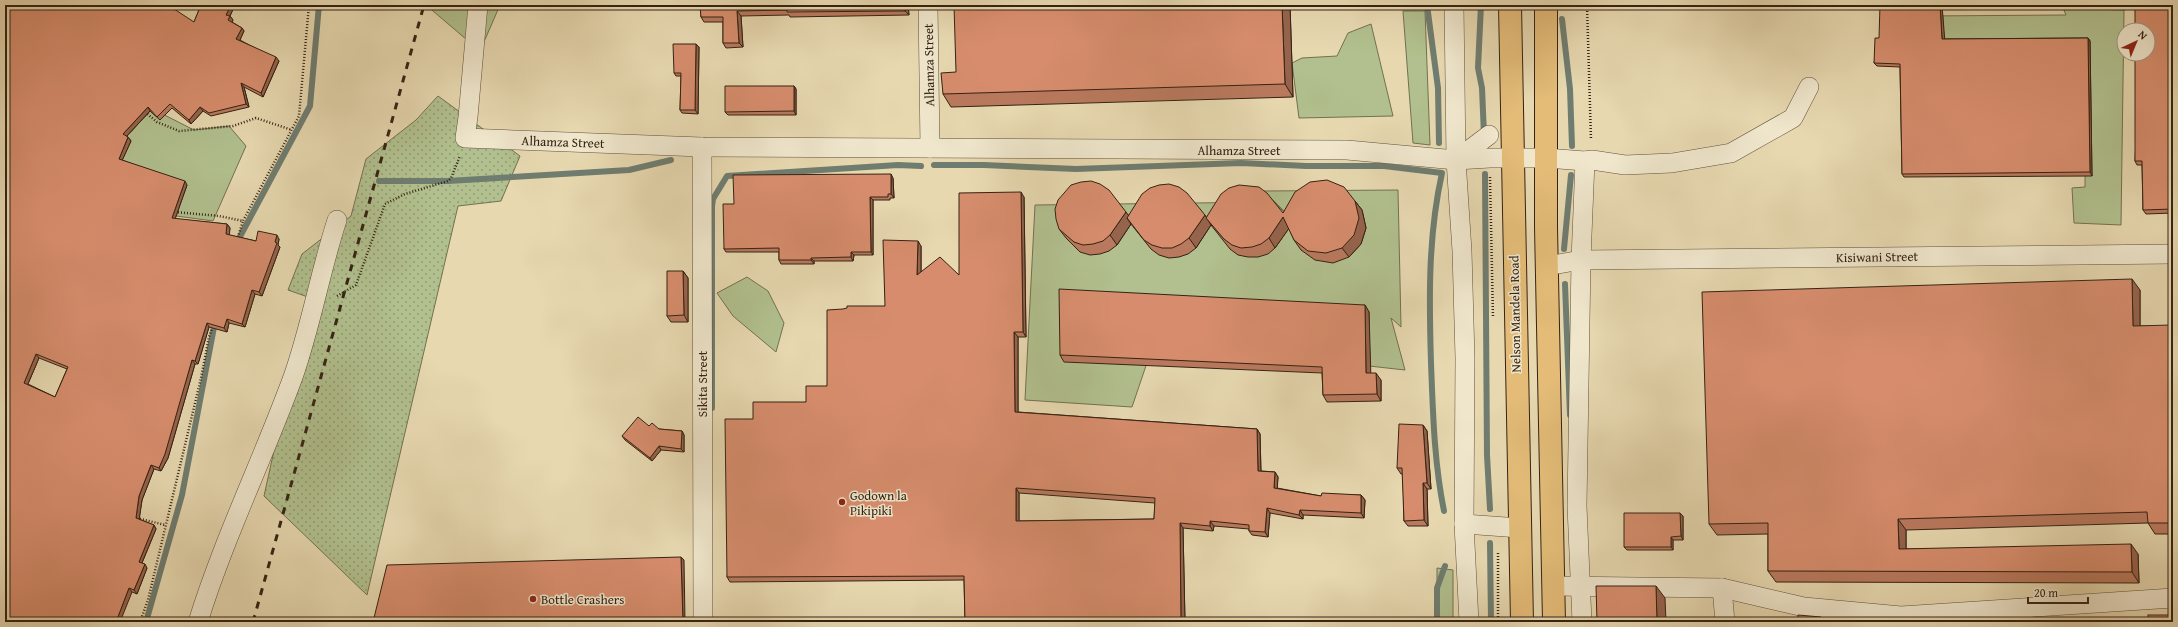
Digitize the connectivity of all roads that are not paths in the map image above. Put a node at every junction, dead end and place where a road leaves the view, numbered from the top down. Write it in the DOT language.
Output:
graph roads {
  1 [pos="478,5"];
  2 [pos="928,5"];
  3 [pos="1454,5"];
  4 [pos="1510,5"];
  5 [pos="1546,5"];
  6 [pos="1809,87"];
  7 [pos="1489,135"];
  8 [pos="702,147"];
  9 [pos="930,148"];
  10 [pos="1512,158"];
  11 [pos="1546,158"];
  12 [pos="1456,160"];
  13 [pos="1586,162"];
  14 [pos="337,220"];
  15 [pos="2173,254"];
  16 [pos="1581,260"];
  17 [pos="1547,266"];
  18 [pos="1464,524"];
  19 [pos="1520,528"];
  20 [pos="1554,586"];
  21 [pos="1582,588"];
  22 [pos="1722,588"];
  23 [pos="2173,598"];
  24 [pos="198,622"];
  25 [pos="703,622"];
  26 [pos="1469,622"];
  27 [pos="1522,622"];
  28 [pos="1554,622"];
  29 [pos="1582,622"];
  30 [pos="1725,622"];
  1 -- 8 [label="street, Alhamza Street"];
  2 -- 9 [label="street, Alhamza Street"];
  3 -- 12 [label="street"];
  4 -- 10 [label="main road, Nelson Mandela Road"];
  5 -- 11 [label="main road"];
  6 -- 13 [label="street, Alhamza Street"];
  7 -- 12 [label="street"];
  8 -- 9 [label="street, Alhamza Street"];
  8 -- 25 [label="street, Sikita Street"];
  9 -- 12 [label="street, Alhamza Street"];
  10 -- 11 [label="street, Alhamza Street"];
  10 -- 12 [label="street, Alhamza Street"];
  10 -- 19 [label="main road, Nelson Mandela Road"];
  11 -- 13 [label="street, Alhamza Street"];
  11 -- 17 [label="main road"];
  12 -- 18 [label="street"];
  13 -- 16 [label="street"];
  14 -- 24 [label="street"];
  15 -- 16 [label="street, Kisiwani Street"];
  16 -- 17 [label="street"];
  16 -- 21 [label="street"];
  17 -- 20 [label="main road"];
  18 -- 19 [label="street"];
  18 -- 26 [label="street"];
  19 -- 27 [label="main road, Nelson Mandela Road"];
  20 -- 21 [label="street"];
  20 -- 28 [label="main road"];
  21 -- 22 [label="street"];
  21 -- 29 [label="street"];
  22 -- 23 [label="street"];
  22 -- 30 [label="street"];
}
